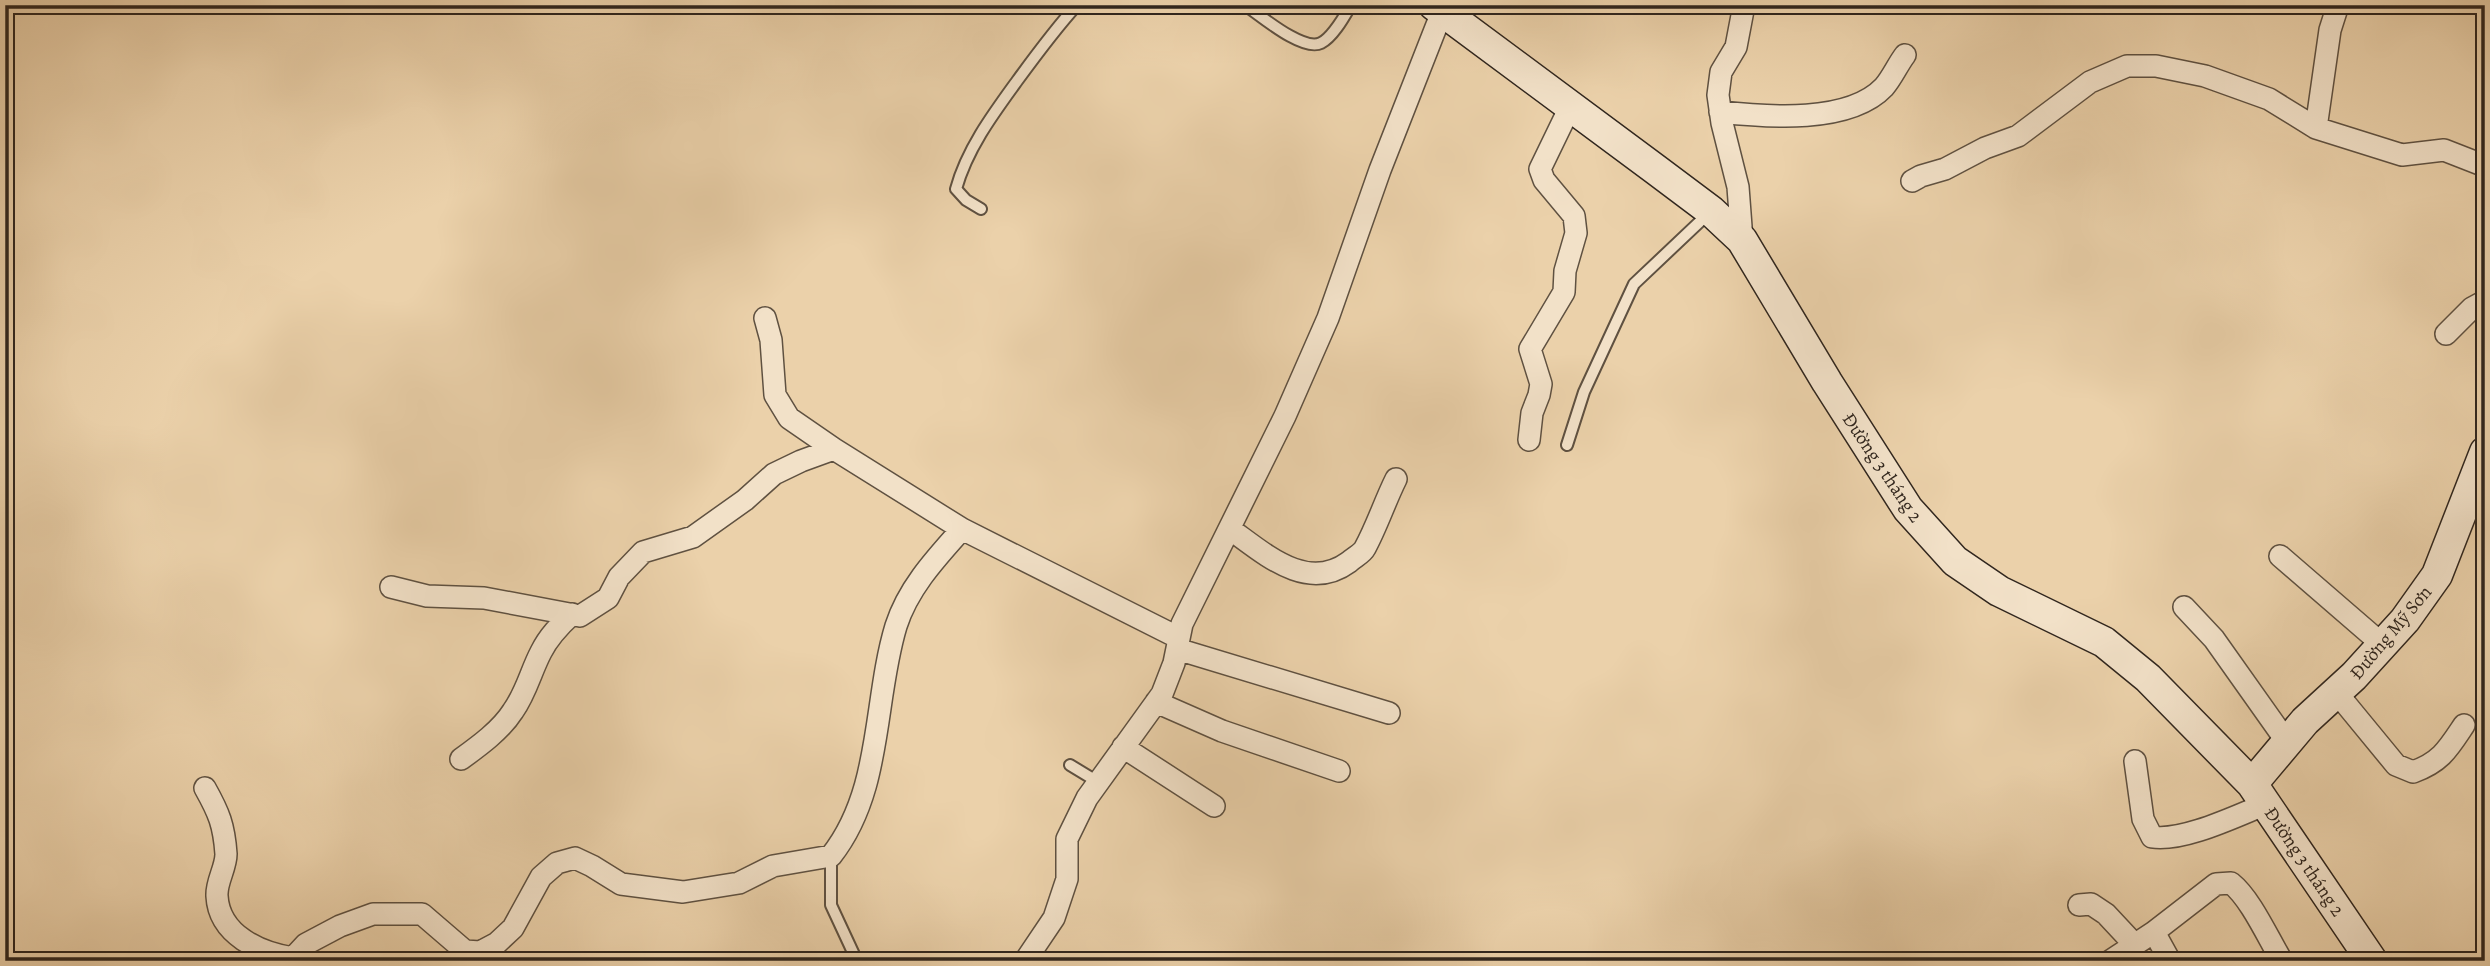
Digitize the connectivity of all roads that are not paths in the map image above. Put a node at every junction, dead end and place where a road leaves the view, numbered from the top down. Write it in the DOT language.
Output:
graph roads {
  1 [pos="1077,5"];
  2 [pos="1245,5"];
  3 [pos="1352,5"];
  4 [pos="1744,5"];
  5 [pos="2337,5"];
  6 [pos="1450,14"];
  7 [pos="1905,55"];
  8 [pos="1571,105"];
  9 [pos="1720,112"];
  10 [pos="2316,128"];
  11 [pos="2485,166"];
  12 [pos="1912,181"];
  13 [pos="981,209"];
  14 [pos="1711,211"];
  15 [pos="1742,240"];
  16 [pos="2485,301"];
  17 [pos="765,318"];
  18 [pos="2446,334"];
  19 [pos="1529,440"];
  20 [pos="1567,445"];
  21 [pos="834,449"];
  22 [pos="2485,453"];
  23 [pos="1396,479"];
  24 [pos="2475,506"];
  25 [pos="962,529"];
  26 [pos="1230,529"];
  27 [pos="2280,556"];
  28 [pos="391,587"];
  29 [pos="2184,607"];
  30 [pos="572,614"];
  31 [pos="1178,644"];
  32 [pos="2383,645"];
  33 [pos="2336,692"];
  34 [pos="1156,702"];
  35 [pos="1389,713"];
  36 [pos="2464,725"];
  37 [pos="2287,742"];
  38 [pos="1123,747"];
  39 [pos="461,759"];
  40 [pos="2135,761"];
  41 [pos="1070,765"];
  42 [pos="1339,771"];
  43 [pos="1098,782"];
  44 [pos="205,788"];
  45 [pos="2259,794"];
  46 [pos="1214,806"];
  47 [pos="831,856"];
  48 [pos="2079,905"];
  49 [pos="2154,932"];
  50 [pos="2134,944"];
  51 [pos="857,961"];
  52 [pos="1025,961"];
  53 [pos="2110,961"];
  54 [pos="2170,961"];
  55 [pos="2282,961"];
  56 [pos="2372,961"];
  1 -- 13 [label="lane"];
  2 -- 3 [label="lane"];
  4 -- 9 [label="street"];
  5 -- 10 [label="street"];
  6 -- 8 [label="main road, Đường 3 tháng 2"];
  6 -- 26 [label="street"];
  7 -- 9 [label="street"];
  8 -- 14 [label="main road, Đường 3 tháng 2"];
  8 -- 19 [label="street"];
  9 -- 15 [label="street"];
  10 -- 11 [label="street"];
  10 -- 12 [label="street"];
  14 -- 15 [label="main road, Đường 3 tháng 2"];
  14 -- 20 [label="lane"];
  15 -- 45 [label="main road, Đường 3 tháng 2"];
  16 -- 18 [label="street"];
  17 -- 21 [label="street"];
  21 -- 25 [label="street"];
  21 -- 30 [label="street"];
  22 -- 24 [label="main road, Đường Mỹ Sơn"];
  23 -- 26 [label="street"];
  24 -- 32 [label="main road, Đường Mỹ Sơn"];
  25 -- 31 [label="street"];
  25 -- 47 [label="street"];
  26 -- 31 [label="street"];
  27 -- 32 [label="street"];
  28 -- 30 [label="street"];
  29 -- 37 [label="street"];
  30 -- 39 [label="street"];
  31 -- 34 [label="street"];
  31 -- 35 [label="street"];
  32 -- 33 [label="main road, Đường Mỹ Sơn"];
  33 -- 36 [label="street"];
  33 -- 37 [label="main road, Đường Mỹ Sơn"];
  34 -- 38 [label="street"];
  34 -- 42 [label="street"];
  37 -- 45 [label="main road, Đường Mỹ Sơn"];
  38 -- 43 [label="street"];
  38 -- 46 [label="street"];
  40 -- 45 [label="street"];
  41 -- 43 [label="lane"];
  43 -- 52 [label="street"];
  44 -- 47 [label="street"];
  45 -- 56 [label="main road, Đường 3 tháng 2"];
  47 -- 51 [label="lane"];
  48 -- 50 [label="street"];
  49 -- 50 [label="street"];
  49 -- 54 [label="street"];
  49 -- 55 [label="street"];
  50 -- 53 [label="street"];
}
